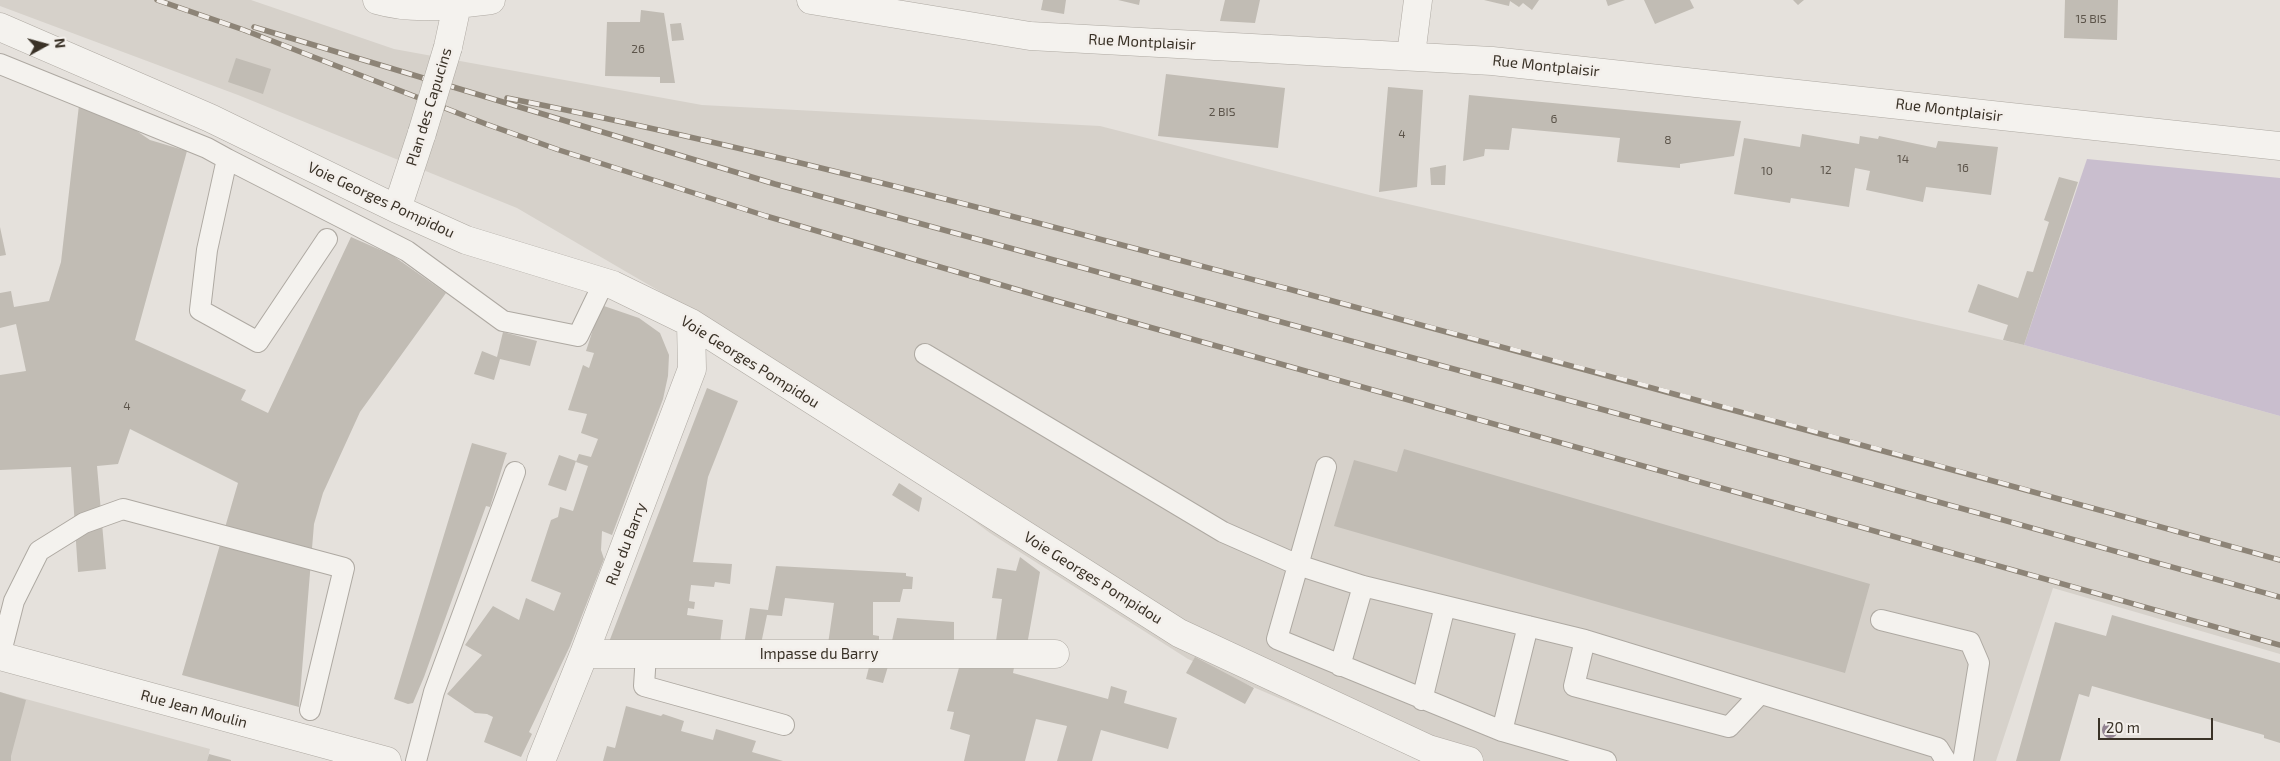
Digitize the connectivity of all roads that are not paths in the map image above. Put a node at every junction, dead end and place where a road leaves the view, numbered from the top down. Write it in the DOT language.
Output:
graph roads {
  1 [pos="377,0"];
  2 [pos="491,0"];
  3 [pos="811,0"];
  4 [pos="1418,0"];
  5 [pos="457,5"];
  6 [pos="0,27"];
  7 [pos="1411,56"];
  8 [pos="0,64"];
  9 [pos="2280,146"];
  10 [pos="227,159"];
  11 [pos="397,209"];
  12 [pos="327,240"];
  13 [pos="604,282"];
  14 [pos="691,323"];
  15 [pos="925,354"];
  16 [pos="1326,467"];
  17 [pos="515,472"];
  18 [pos="1298,565"];
  19 [pos="1363,586"];
  20 [pos="1445,606"];
  21 [pos="1881,620"];
  22 [pos="1528,626"];
  23 [pos="1585,640"];
  24 [pos="584,654"];
  25 [pos="646,654"];
  26 [pos="1055,654"];
  27 [pos="0,656"];
  28 [pos="1340,666"];
  29 [pos="1760,694"];
  30 [pos="1422,700"];
  31 [pos="310,710"];
  32 [pos="784,726"];
  33 [pos="1502,731"];
  34 [pos="387,761"];
  35 [pos="416,761"];
  36 [pos="541,761"];
  37 [pos="1469,761"];
  38 [pos="1606,761"];
  39 [pos="1946,761"];
  40 [pos="1963,761"];
  1 -- 5 [label="street"];
  2 -- 5 [label="street"];
  3 -- 7 [label="street, Rue Montplaisir"];
  4 -- 7 [label="street"];
  5 -- 11 [label="street, Plan des Capucins, bridge"];
  6 -- 11 [label="street, Voie Georges Pompidou"];
  7 -- 9 [label="street, Rue Montplaisir"];
  8 -- 10 [label="lane"];
  10 -- 12 [label="lane"];
  10 -- 13 [label="lane"];
  11 -- 13 [label="street, Voie Georges Pompidou"];
  13 -- 14 [label="street, Voie Georges Pompidou"];
  14 -- 24 [label="street, Rue du Barry"];
  14 -- 37 [label="street, Voie Georges Pompidou"];
  15 -- 18 [label="lane"];
  16 -- 18 [label="lane"];
  17 -- 35 [label="lane"];
  18 -- 19 [label="lane"];
  18 -- 28 [label="lane"];
  19 -- 20 [label="lane"];
  19 -- 28 [label="lane"];
  20 -- 22 [label="lane"];
  20 -- 30 [label="lane"];
  21 -- 40 [label="lane"];
  22 -- 23 [label="lane"];
  22 -- 33 [label="lane"];
  23 -- 29 [label="lane"];
  23 -- 29 [label="lane"];
  24 -- 25 [label="street, Impasse du Barry"];
  24 -- 36 [label="street, Rue du Barry"];
  25 -- 26 [label="street, Impasse du Barry"];
  25 -- 32 [label="lane"];
  27 -- 31 [label="lane"];
  27 -- 34 [label="street, Rue Jean Moulin"];
  28 -- 30 [label="lane"];
  29 -- 39 [label="lane"];
  30 -- 33 [label="lane"];
  33 -- 38 [label="lane"];
}
